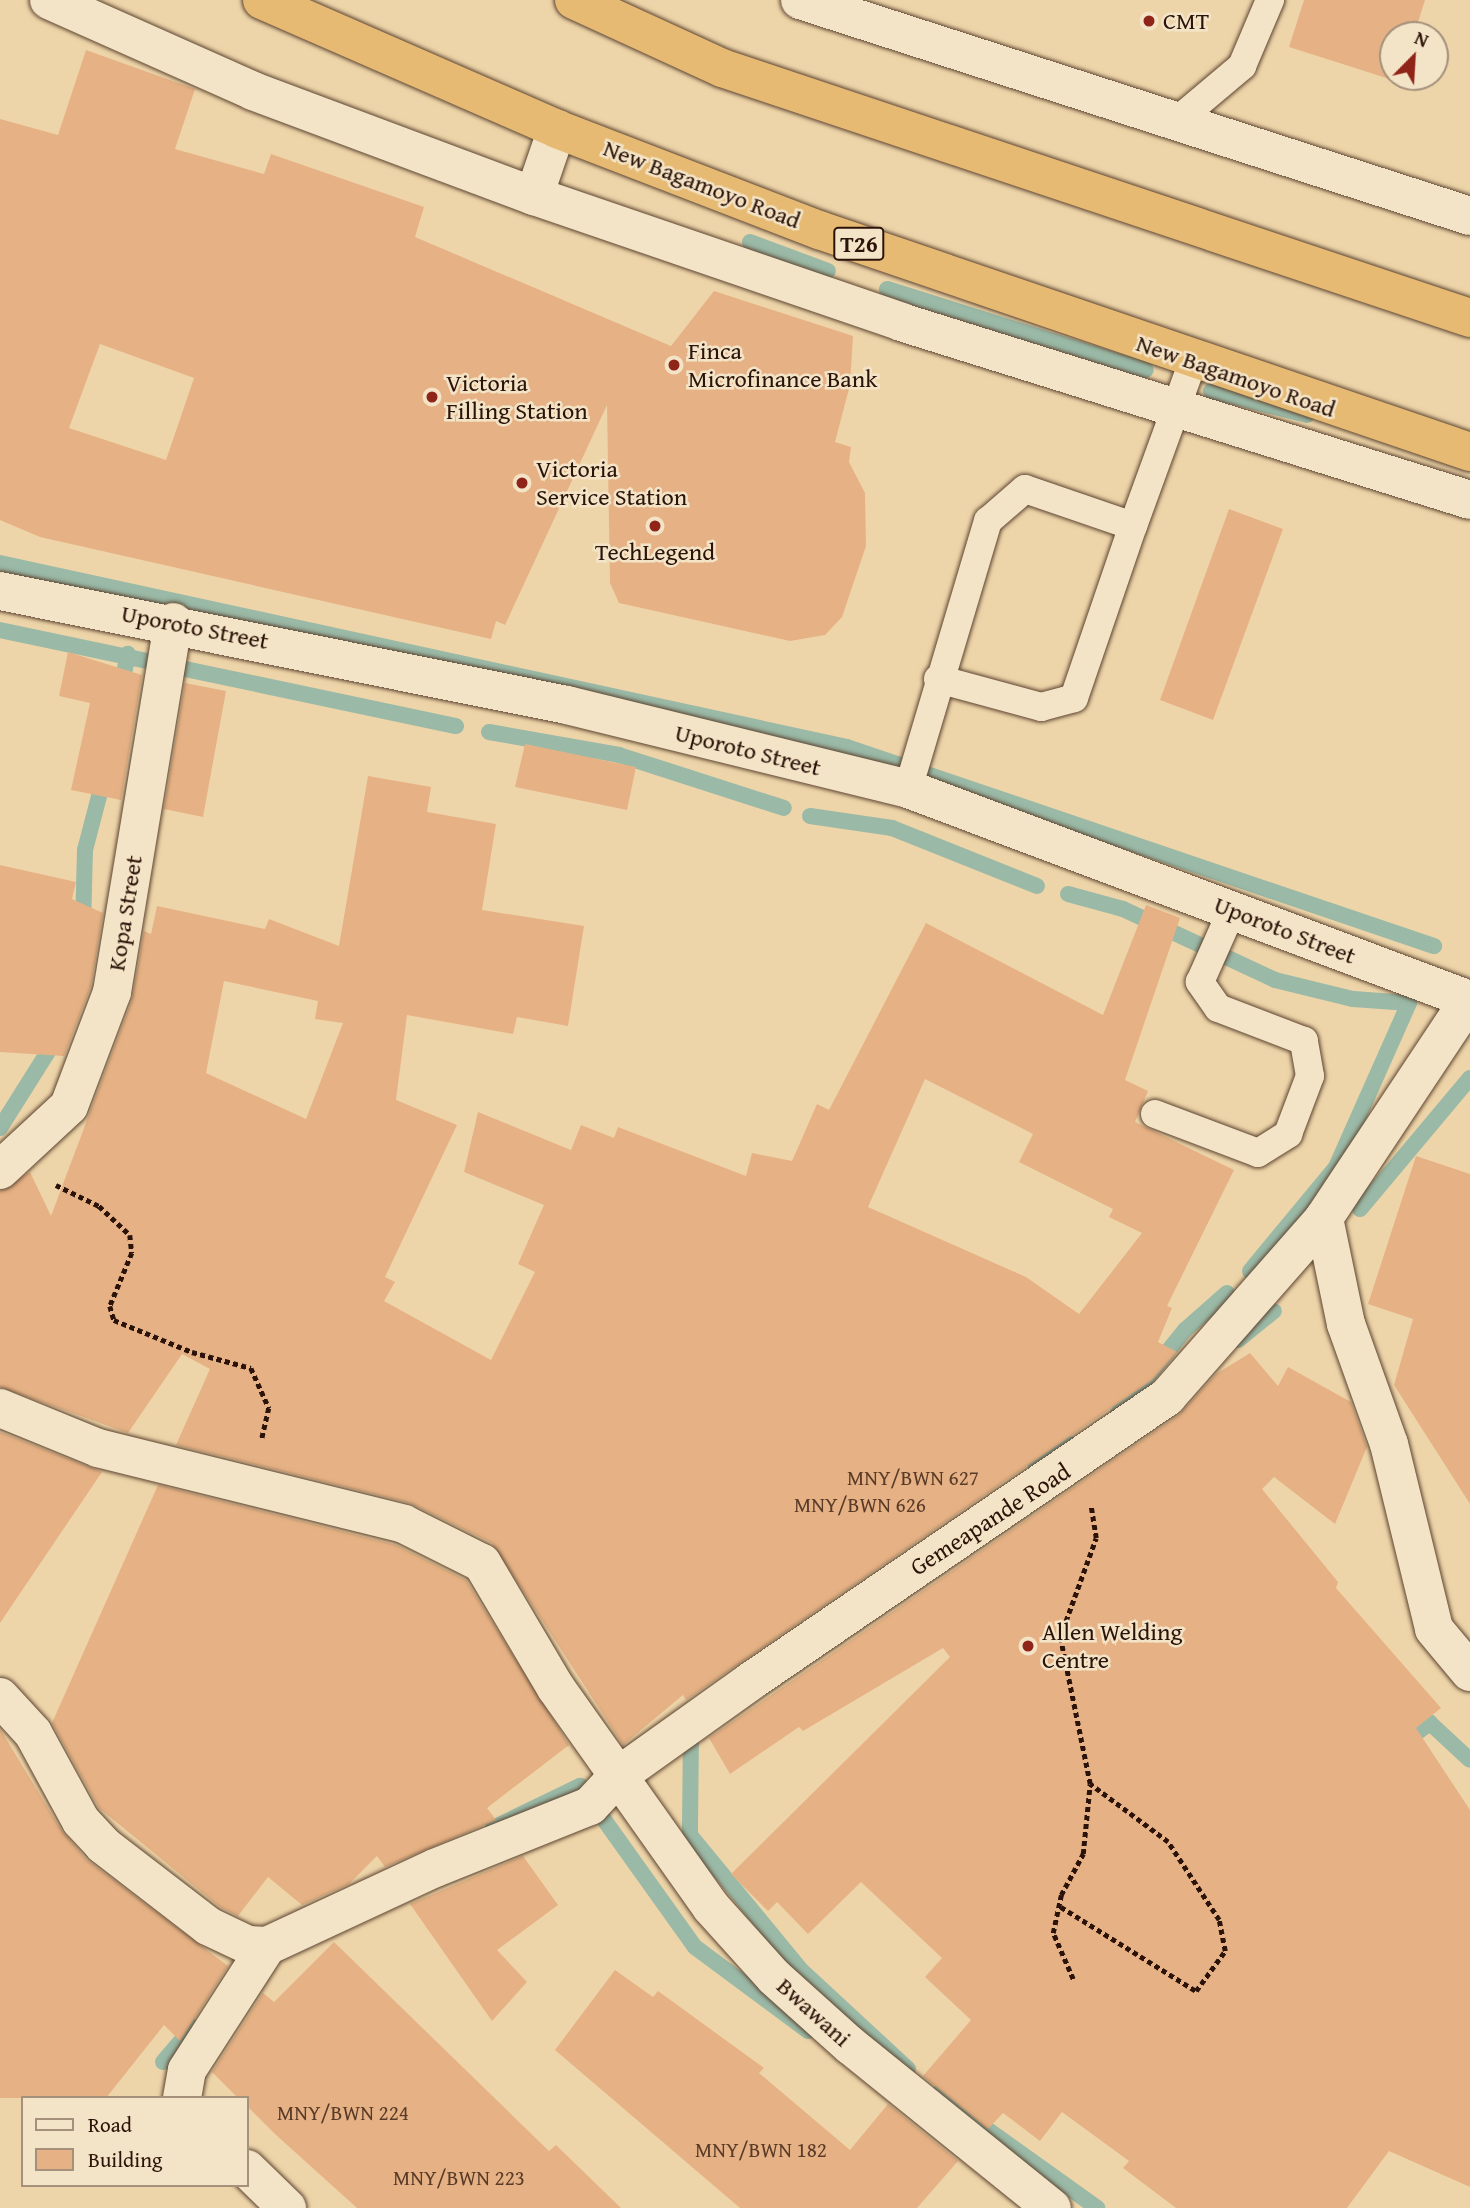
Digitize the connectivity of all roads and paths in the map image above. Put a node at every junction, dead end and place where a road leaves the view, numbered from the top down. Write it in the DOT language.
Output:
graph roads {
  1 [pos="50,0"];
  2 [pos="262,0"];
  3 [pos="574,0"];
  4 [pos="800,0"];
  5 [pos="1270,0"];
  6 [pos="1172,125"];
  7 [pos="557,129"];
  8 [pos="534,196"];
  9 [pos="1470,216"];
  10 [pos="1470,318"];
  11 [pos="1194,361"];
  12 [pos="1176,409"];
  13 [pos="1470,452"];
  14 [pos="1470,500"];
  15 [pos="1133,526"];
  16 [pos="0,591"];
  17 [pos="173,622"];
  18 [pos="938,679"];
  19 [pos="908,789"];
  20 [pos="1232,910"];
  21 [pos="1469,1000"];
  22 [pos="1155,1114"];
  23 [pos="3,1168"];
  24 [pos="1324,1218"];
  25 [pos="0,1408"];
  26 [pos="1062,1473"];
  27 [pos="248,1482"];
  28 [pos="1470,1672"];
  29 [pos="0,1697"];
  30 [pos="618,1776"];
  31 [pos="1090,1784"];
  32 [pos="1061,1907"];
  33 [pos="267,1946"];
  34 [pos="1073,1979"];
  35 [pos="182,2096"];
  36 [pos="248,2170"];
  37 [pos="287,2208"];
  38 [pos="1052,2208"];
  1 -- 8 [label="street"];
  2 -- 7 [label="highway, New Bagamoyo Road / T26"];
  3 -- 10 [label="highway"];
  4 -- 6 [label="street"];
  5 -- 6 [label="lane"];
  6 -- 9 [label="street"];
  7 -- 8 [label="street"];
  7 -- 11 [label="highway, New Bagamoyo Road / T26"];
  8 -- 12 [label="street"];
  11 -- 12 [label="lane"];
  11 -- 13 [label="highway, New Bagamoyo Road / T26"];
  12 -- 14 [label="street"];
  12 -- 15 [label="lane"];
  15 -- 18 [label="lane"];
  15 -- 18 [label="lane"];
  16 -- 17 [label="street, Uporoto Street"];
  17 -- 19 [label="street, Uporoto Street"];
  17 -- 23 [label="street, Kopa Street"];
  18 -- 19 [label="lane"];
  19 -- 20 [label="street, Uporoto Street"];
  20 -- 21 [label="street, Uporoto Street"];
  20 -- 22 [label="lane"];
  21 -- 24 [label="street, Gemeapande Road"];
  23 -- 27 [label="path"];
  24 -- 26 [label="street, Gemeapande Road"];
  24 -- 28 [label="street"];
  25 -- 27 [label="street, Bwawani"];
  26 -- 30 [label="street, Gemeapande Road"];
  26 -- 31 [label="path"];
  27 -- 30 [label="street, Bwawani"];
  29 -- 33 [label="street"];
  30 -- 33 [label="street, Gemeapande Road"];
  30 -- 38 [label="street, Bwawani"];
  31 -- 32 [label="path"];
  31 -- 32 [label="path"];
  32 -- 34 [label="path"];
  33 -- 35 [label="street"];
  36 -- 37 [label="street"];
}
